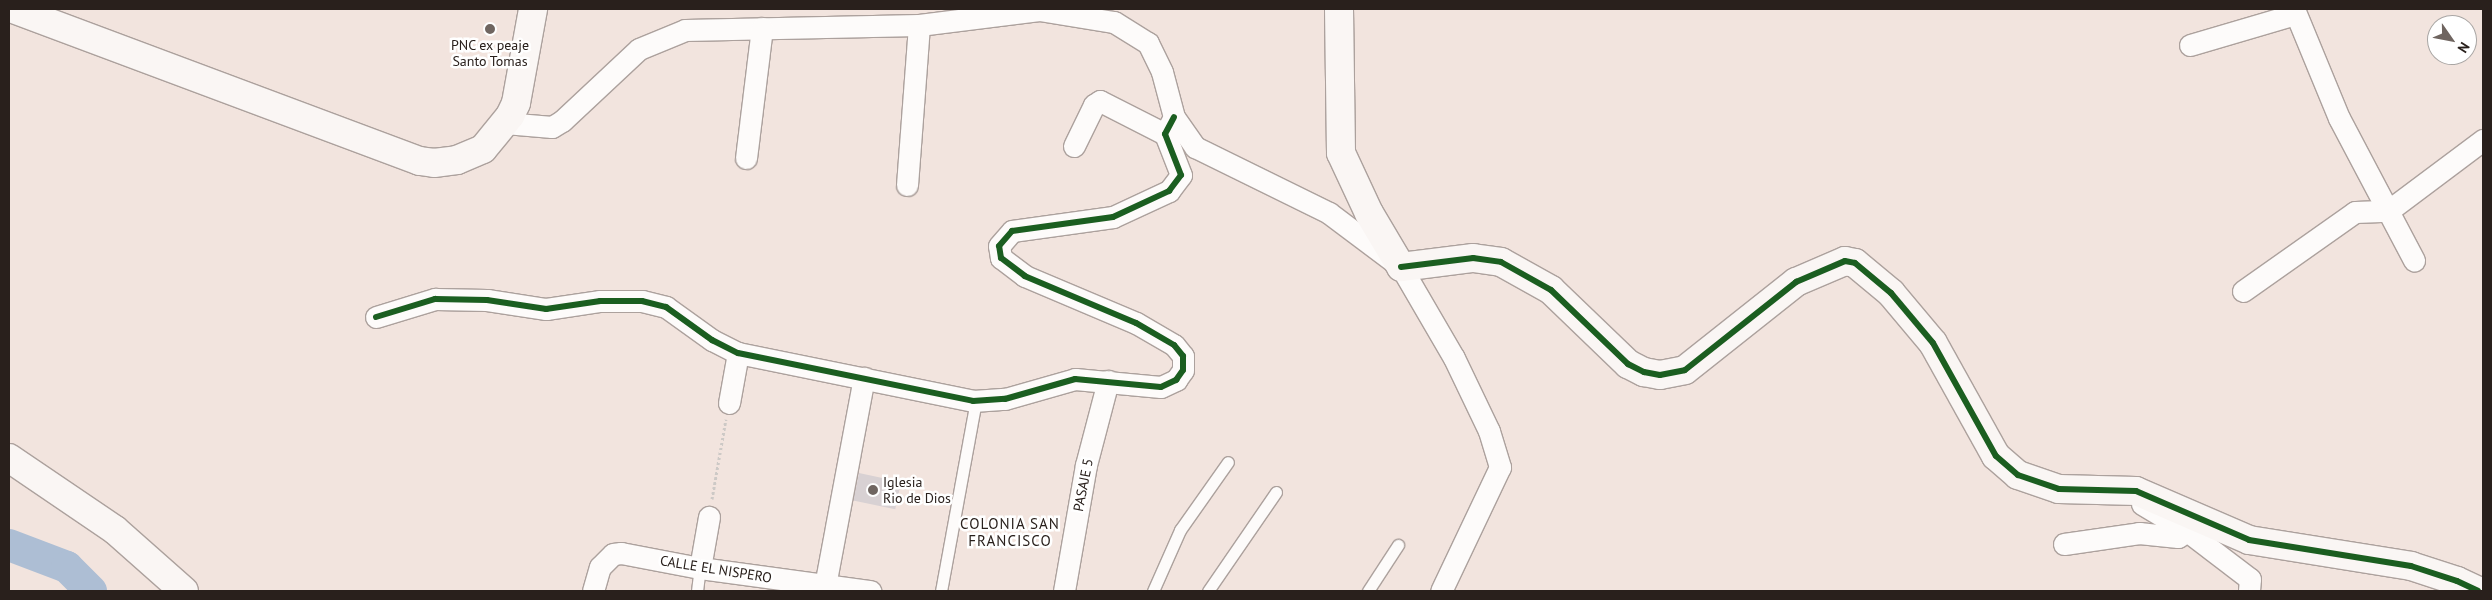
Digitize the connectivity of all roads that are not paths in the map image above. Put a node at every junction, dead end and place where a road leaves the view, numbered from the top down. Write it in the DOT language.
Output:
graph roads {
  1 [pos="13,9"];
  2 [pos="534,9"];
  3 [pos="1339,9"];
  4 [pos="2294,11"];
  5 [pos="919,25"];
  6 [pos="762,28"];
  7 [pos="2190,45"];
  8 [pos="505,123"];
  9 [pos="1169,125"];
  10 [pos="2483,140"];
  11 [pos="1074,146"];
  12 [pos="746,158"];
  13 [pos="907,185"];
  14 [pos="2388,211"];
  15 [pos="2414,260"];
  16 [pos="1401,267"];
  17 [pos="2244,291"];
  18 [pos="376,317"];
  19 [pos="738,353"];
  20 [pos="864,378"];
  21 [pos="1108,381"];
  22 [pos="976,401"];
  23 [pos="729,403"];
  24 [pos="9,458"];
  25 [pos="1228,462"];
  26 [pos="2127,490"];
  27 [pos="1276,492"];
  28 [pos="709,517"];
  29 [pos="2187,531"];
  30 [pos="2064,544"];
  31 [pos="1398,545"];
  32 [pos="700,568"];
  33 [pos="824,588"];
  34 [pos="184,591"];
  35 [pos="593,591"];
  36 [pos="697,591"];
  37 [pos="870,591"];
  38 [pos="941,591"];
  39 [pos="1064,591"];
  40 [pos="1153,591"];
  41 [pos="1208,591"];
  42 [pos="1368,591"];
  43 [pos="1441,591"];
  44 [pos="2249,591"];
  45 [pos="2478,591"];
  1 -- 8 [label="street"];
  2 -- 8 [label="street"];
  3 -- 16 [label="street"];
  4 -- 7 [label="street"];
  4 -- 14 [label="street"];
  5 -- 6 [label="street"];
  5 -- 9 [label="street"];
  5 -- 13 [label="street"];
  6 -- 8 [label="street"];
  6 -- 12 [label="street"];
  9 -- 11 [label="street"];
  9 -- 16 [label="street"];
  9 -- 21 [label="street"];
  10 -- 14 [label="street"];
  14 -- 15 [label="street"];
  14 -- 17 [label="street"];
  16 -- 26 [label="street"];
  16 -- 43 [label="street"];
  18 -- 19 [label="street"];
  19 -- 20 [label="street"];
  19 -- 23 [label="street"];
  20 -- 22 [label="street"];
  20 -- 33 [label="street"];
  21 -- 22 [label="street"];
  21 -- 39 [label="street, PASAJE 5"];
  22 -- 38 [label="lane"];
  24 -- 34 [label="street"];
  25 -- 40 [label="lane"];
  26 -- 29 [label="street"];
  26 -- 45 [label="street"];
  27 -- 41 [label="lane"];
  28 -- 32 [label="street"];
  29 -- 30 [label="street"];
  29 -- 44 [label="street"];
  31 -- 42 [label="lane"];
  32 -- 33 [label="street, CALLE EL NISPERO"];
  32 -- 35 [label="street, CALLE EL NISPERO"];
  32 -- 36 [label="lane"];
  33 -- 37 [label="street, CALLE EL NISPERO"];
}
